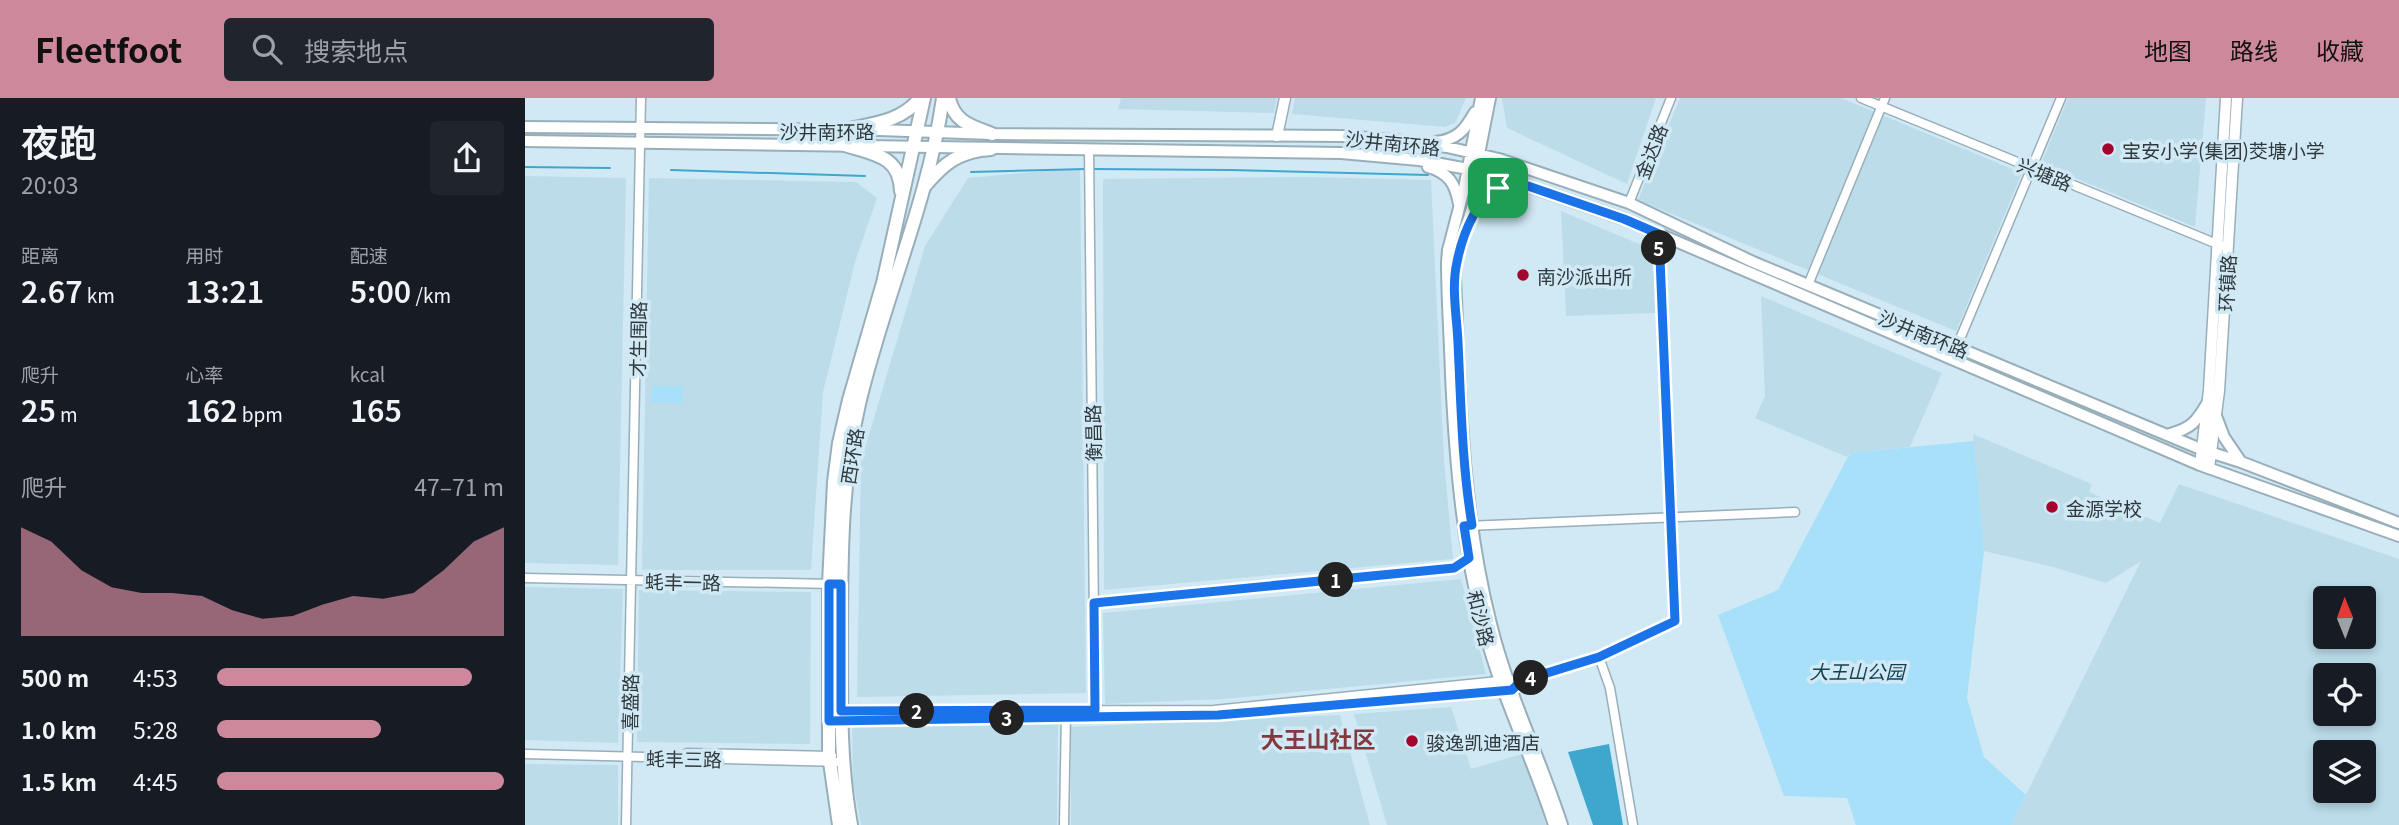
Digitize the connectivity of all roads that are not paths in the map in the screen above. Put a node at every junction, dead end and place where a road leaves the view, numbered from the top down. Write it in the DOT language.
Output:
graph roads {
  1 [pos="641,98"];
  2 [pos="922,98"];
  3 [pos="943,98"];
  4 [pos="949,98"];
  5 [pos="1285,98"];
  6 [pos="1671,98"];
  7 [pos="1861,98"];
  8 [pos="2061,98"];
  9 [pos="2226,98"];
  10 [pos="2237,98"];
  11 [pos="1484,100"];
  12 [pos="1884,102"];
  13 [pos="525,127"];
  14 [pos="640,129"];
  15 [pos="844,130"];
  16 [pos="918,131"];
  17 [pos="936,132"];
  18 [pos="992,134"];
  19 [pos="1277,136"];
  20 [pos="525,141"];
  21 [pos="640,143"];
  22 [pos="1421,143"];
  23 [pos="842,144"];
  24 [pos="915,146"];
  25 [pos="932,147"];
  26 [pos="991,149"];
  27 [pos="1089,149"];
  28 [pos="1475,153"];
  29 [pos="1395,157"];
  30 [pos="2032,168"];
  31 [pos="1474,170"];
  32 [pos="1528,186"];
  33 [pos="922,190"];
  34 [pos="1629,203"];
  35 [pos="901,205"];
  36 [pos="1459,208"];
  37 [pos="1466,230"];
  38 [pos="1659,234"];
  39 [pos="2223,247"];
  40 [pos="1808,285"];
  41 [pos="1957,346"];
  42 [pos="2207,402"];
  43 [pos="2216,416"];
  44 [pos="2170,434"];
  45 [pos="2207,451"];
  46 [pos="2241,462"];
  47 [pos="2205,467"];
  48 [pos="1795,512"];
  49 [pos="1671,517"];
  50 [pos="2399,523"];
  51 [pos="1468,526"];
  52 [pos="2399,536"];
  53 [pos="1469,558"];
  54 [pos="525,578"];
  55 [pos="632,580"];
  56 [pos="835,584"];
  57 [pos="1094,603"];
  58 [pos="1599,657"];
  59 [pos="1506,685"];
  60 [pos="1066,713"];
  61 [pos="1095,713"];
  62 [pos="835,716"];
  63 [pos="525,752"];
  64 [pos="628,754"];
  65 [pos="836,759"];
  66 [pos="626,825"];
  67 [pos="839,825"];
  68 [pos="851,825"];
  69 [pos="1064,825"];
  70 [pos="1554,825"];
  71 [pos="1562,825"];
  72 [pos="1633,825"];
  1 -- 14 [label="street, 才生围路"];
  2 -- 15 [label="main road"];
  2 -- 16 [label="main road, 西环路"];
  3 -- 17 [label="main road, 西环路"];
  4 -- 18 [label="main road"];
  5 -- 19 [label="street"];
  6 -- 34 [label="street, 金达路"];
  7 -- 12 [label="street, 兴塘路"];
  8 -- 30 [label="street"];
  9 -- 39 [label="street, 环镇路"];
  10 -- 39 [label="street, 环镇路"];
  11 -- 22 [label="main road"];
  11 -- 28 [label="main road, 和沙路"];
  12 -- 30 [label="street, 兴塘路"];
  12 -- 40 [label="street"];
  13 -- 14 [label="main road, 沙井南环路"];
  14 -- 15 [label="main road, 沙井南环路"];
  14 -- 21 [label="street, 才生围路"];
  15 -- 16 [label="main road, 沙井南环路"];
  16 -- 17 [label="main road, 沙井南环路"];
  16 -- 24 [label="main road, 西环路"];
  17 -- 18 [label="main road, 沙井南环路"];
  17 -- 25 [label="main road, 西环路"];
  18 -- 19 [label="main road, 沙井南环路"];
  19 -- 22 [label="main road, 沙井南环路"];
  20 -- 21 [label="main road, 沙井南环路"];
  21 -- 23 [label="main road, 沙井南环路"];
  21 -- 55 [label="street, 才生围路"];
  22 -- 28 [label="main road, 沙井南环路"];
  23 -- 24 [label="main road, 沙井南环路"];
  23 -- 35 [label="main road"];
  24 -- 25 [label="main road, 沙井南环路"];
  24 -- 35 [label="main road, 西环路"];
  25 -- 26 [label="main road, 沙井南环路"];
  25 -- 33 [label="main road, 西环路"];
  26 -- 27 [label="main road, 沙井南环路"];
  26 -- 33 [label="main road"];
  27 -- 29 [label="main road, 沙井南环路"];
  27 -- 57 [label="street, 衡昌路"];
  28 -- 31 [label="main road, 和沙路"];
  28 -- 34 [label="main road, 沙井南环路"];
  29 -- 31 [label="main road, 沙井南环路"];
  29 -- 36 [label="main road"];
  30 -- 39 [label="street, 兴塘路"];
  30 -- 41 [label="street"];
  31 -- 32 [label="main road, 沙井南环路"];
  31 -- 36 [label="main road, 和沙路"];
  31 -- 37 [label="main road, 和沙路"];
  32 -- 37 [label="main road"];
  32 -- 38 [label="main road, 沙井南环路"];
  33 -- 56 [label="main road, 西环路"];
  34 -- 40 [label="main road, 沙井南环路"];
  35 -- 56 [label="main road, 西环路"];
  36 -- 51 [label="main road, 和沙路"];
  37 -- 51 [label="main road, 和沙路"];
  38 -- 47 [label="main road, 沙井南环路"];
  38 -- 49 [label="street"];
  39 -- 42 [label="street, 环镇路"];
  39 -- 43 [label="street, 环镇路"];
  40 -- 41 [label="main road, 沙井南环路"];
  41 -- 44 [label="main road, 沙井南环路"];
  42 -- 44 [label="main road"];
  42 -- 45 [label="street, 环镇路"];
  43 -- 45 [label="street, 环镇路"];
  43 -- 46 [label="main road"];
  44 -- 45 [label="main road, 沙井南环路"];
  45 -- 46 [label="main road, 沙井南环路"];
  45 -- 47 [label="street, 环镇路"];
  46 -- 50 [label="main road, 沙井南环路"];
  47 -- 52 [label="main road, 沙井南环路"];
  48 -- 49 [label="street"];
  49 -- 51 [label="street"];
  49 -- 58 [label="street"];
  51 -- 53 [label="main road, 和沙路"];
  51 -- 59 [label="main road, 和沙路"];
  53 -- 57 [label="street"];
  53 -- 59 [label="main road, 和沙路"];
  54 -- 55 [label="street, 蚝丰一路"];
  55 -- 56 [label="street, 蚝丰一路"];
  55 -- 64 [label="street, 喜盛路"];
  56 -- 62 [label="main road, 西环路"];
  57 -- 61 [label="street, 衡昌路"];
  58 -- 59 [label="street"];
  58 -- 72 [label="street"];
  59 -- 61 [label="street"];
  59 -- 70 [label="main road, 和沙路"];
  59 -- 71 [label="main road, 和沙路"];
  60 -- 61 [label="street"];
  60 -- 62 [label="street"];
  60 -- 69 [label="street"];
  62 -- 65 [label="main road, 西环路"];
  63 -- 64 [label="street, 蚝丰三路"];
  64 -- 65 [label="street, 蚝丰三路"];
  64 -- 66 [label="street, 喜盛路"];
  65 -- 67 [label="main road, 西环路"];
  65 -- 68 [label="main road, 西环路"];
}
